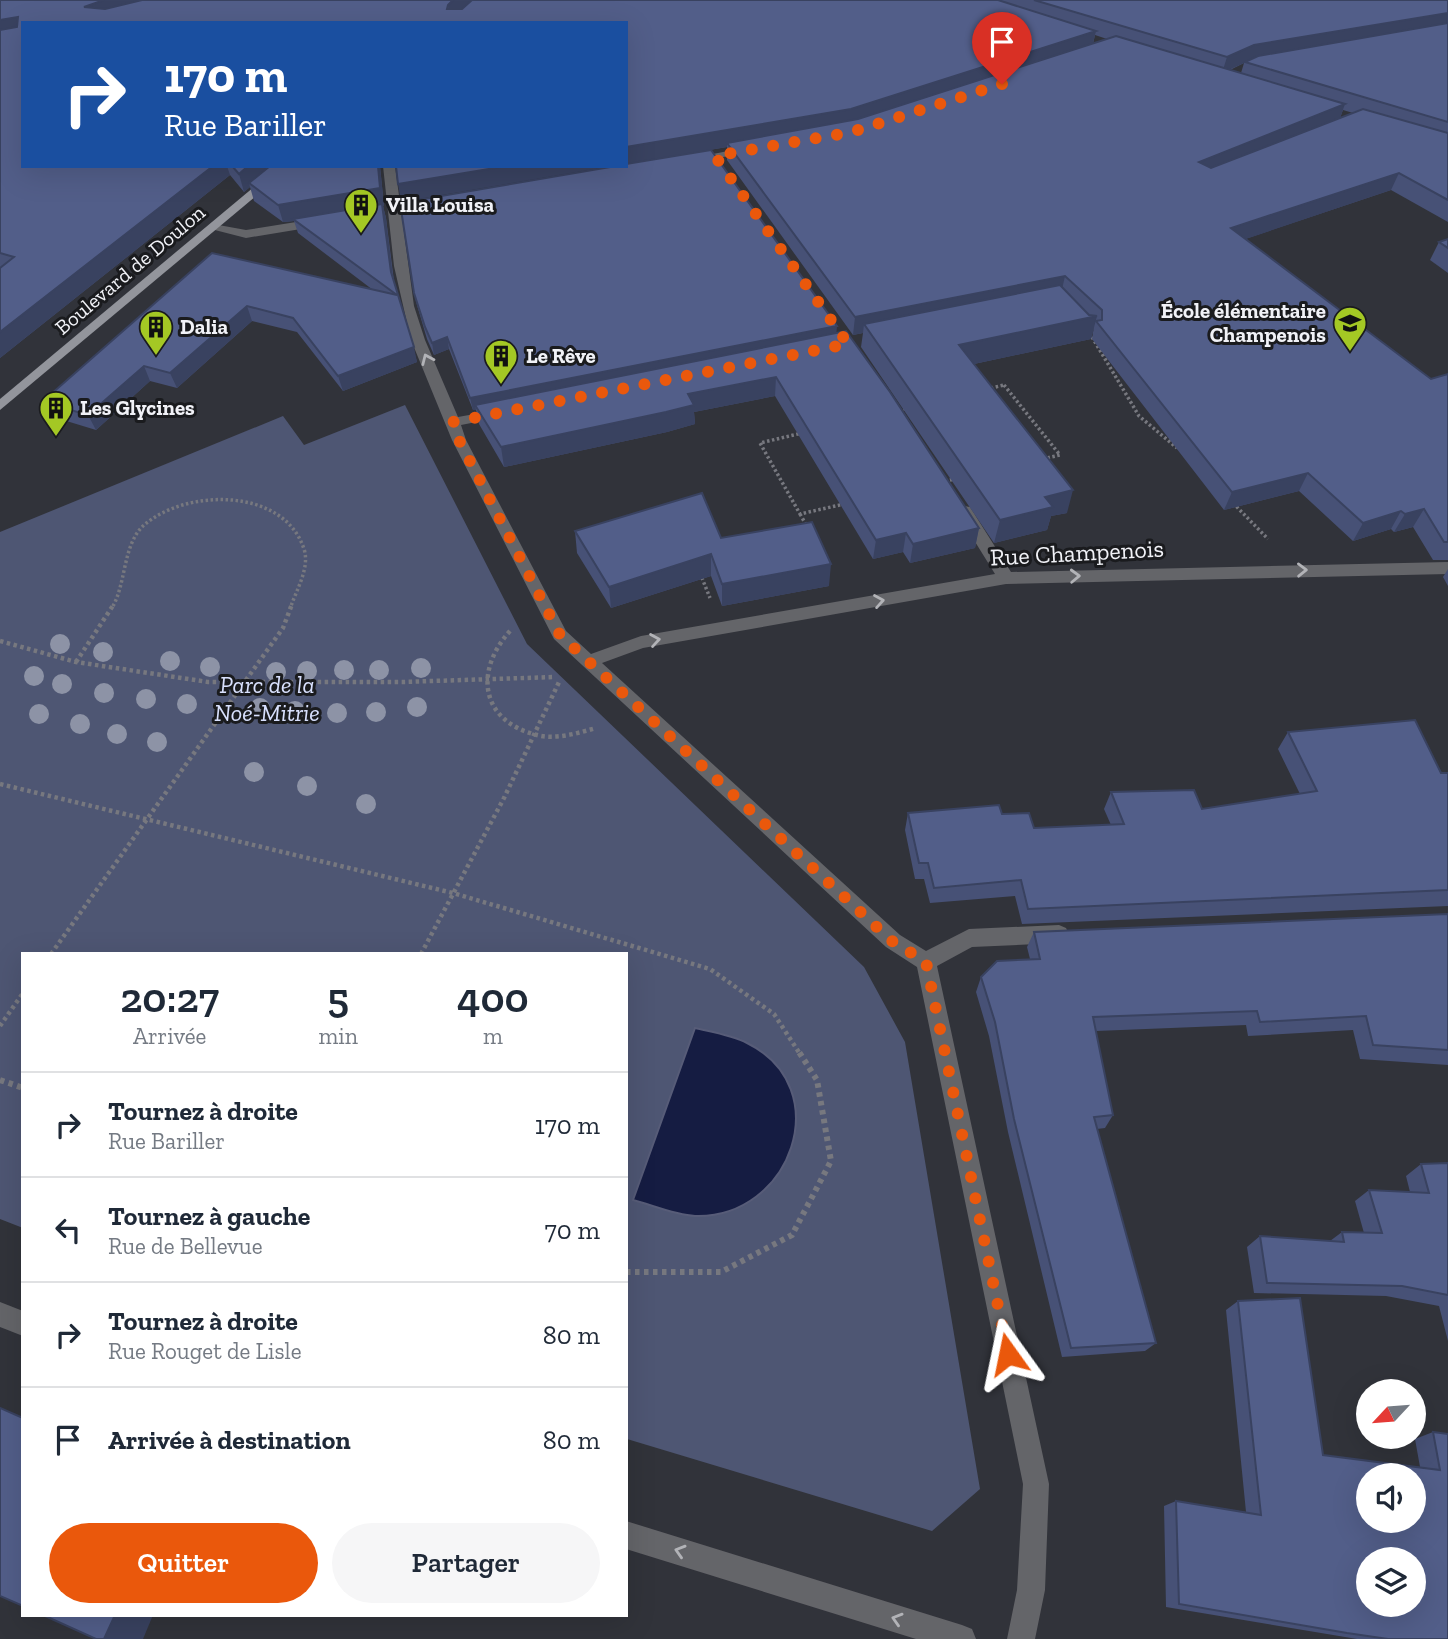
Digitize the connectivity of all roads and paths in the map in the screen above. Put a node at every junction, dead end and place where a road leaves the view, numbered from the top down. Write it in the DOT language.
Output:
graph roads {
  1 [pos="770,146"];
  2 [pos="675,162"];
  3 [pos="284,168"];
  4 [pos="388,168"];
  5 [pos="340,219"];
  6 [pos="213,228"];
  7 [pos="1090,333"];
  8 [pos="0,406"];
  9 [pos="522,409"];
  10 [pos="453,422"];
  11 [pos="1185,455"];
  12 [pos="952,492"];
  13 [pos="1228,498"];
  14 [pos="800,514"];
  15 [pos="812,537"];
  16 [pos="1272,543"];
  17 [pos="1448,568"];
  18 [pos="700,571"];
  19 [pos="1006,578"];
  20 [pos="714,607"];
  21 [pos="510,631"];
  22 [pos="0,641"];
  23 [pos="590,660"];
  24 [pos="76,662"];
  25 [pos="485,679"];
  26 [pos="245,682"];
  27 [pos="596,728"];
  28 [pos="534,734"];
  29 [pos="0,784"];
  30 [pos="147,818"];
  31 [pos="453,893"];
  32 [pos="1079,933"];
  33 [pos="52,952"];
  34 [pos="422,952"];
  35 [pos="926,962"];
  36 [pos="21,996"];
  37 [pos="0,1026"];
  38 [pos="0,1080"];
  39 [pos="21,1086"];
  40 [pos="628,1272"];
  41 [pos="0,1314"];
  42 [pos="21,1323"];
  43 [pos="628,1536"];
  44 [pos="962,1639"];
  45 [pos="1021,1639"];
  1 -- 2 [label="street"];
  3 -- 6 [label="main road, Boulevard de Doulon"];
  10 -- 4 [label="street, one-way"];
  5 -- 6 [label="street"];
  6 -- 8 [label="main road, Boulevard de Doulon"];
  7 -- 11 [label="path"];
  9 -- 10 [label="street"];
  10 -- 23 [label="street"];
  12 -- 19 [label="street"];
  13 -- 16 [label="path"];
  14 -- 14 [label="path"];
  14 -- 15 [label="path"];
  19 -- 17 [label="street, Rue Champenois, one-way"];
  18 -- 20 [label="path"];
  23 -- 19 [label="street, Rue Champenois, one-way"];
  21 -- 25 [label="path"];
  22 -- 24 [label="path"];
  23 -- 35 [label="street"];
  24 -- 26 [label="path"];
  24 -- 26 [label="path"];
  25 -- 26 [label="path"];
  25 -- 28 [label="path"];
  25 -- 28 [label="path"];
  26 -- 30 [label="path"];
  27 -- 28 [label="path"];
  28 -- 31 [label="path"];
  29 -- 30 [label="path"];
  30 -- 31 [label="path"];
  30 -- 33 [label="path"];
  31 -- 34 [label="path"];
  31 -- 40 [label="path"];
  32 -- 35 [label="street"];
  35 -- 45 [label="street"];
  36 -- 37 [label="path"];
  38 -- 39 [label="path"];
  41 -- 42 [label="street"];
  44 -- 43 [label="street, one-way"];
}
